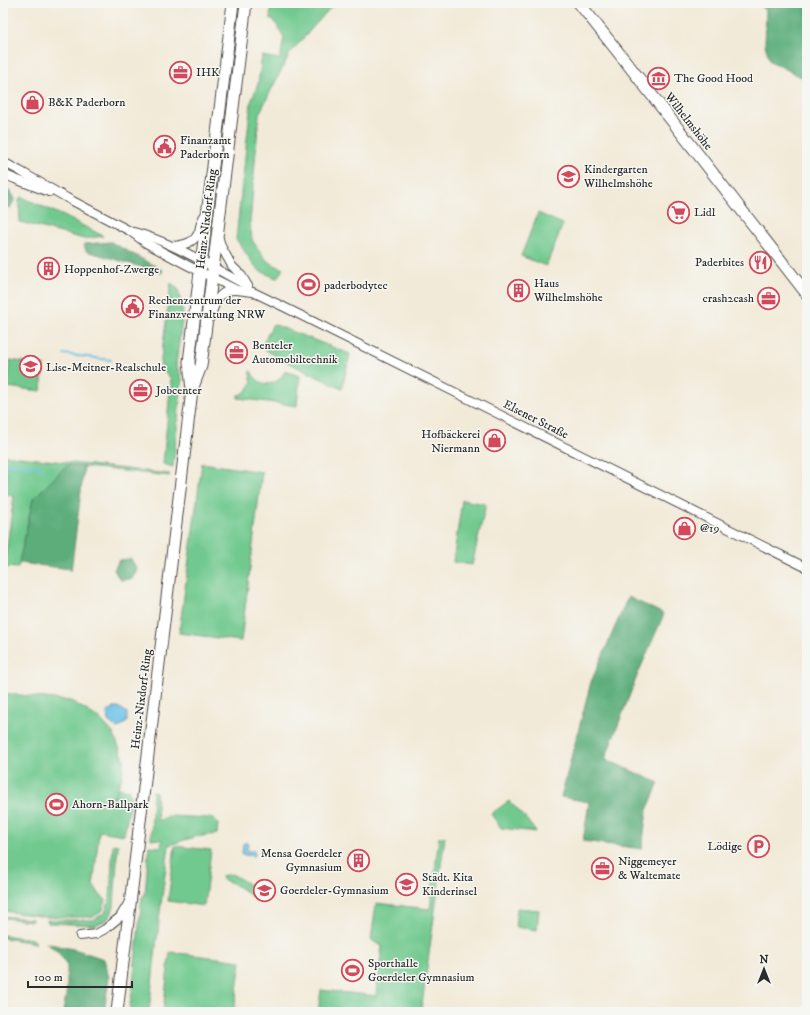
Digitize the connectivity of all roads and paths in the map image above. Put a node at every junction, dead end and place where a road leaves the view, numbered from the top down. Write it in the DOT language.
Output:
graph roads {
  1 [pos="233,3"];
  2 [pos="246,3"];
  3 [pos="579,3"];
  4 [pos="3,162"];
  5 [pos="3,174"];
  6 [pos="67,198"];
  7 [pos="207,210"];
  8 [pos="130,231"];
  9 [pos="217,234"];
  10 [pos="172,246"];
  11 [pos="201,266"];
  12 [pos="212,273"];
  13 [pos="251,289"];
  14 [pos="237,290"];
  15 [pos="807,294"];
  16 [pos="206,326"];
  17 [pos="192,390"];
  18 [pos="807,568"];
  19 [pos="129,901"];
  20 [pos="80,936"];
  21 [pos="117,1012"];
  1 -- 7 [label="main road, Heinz-Nixdorf-Ring"];
  2 -- 9 [label="main road, Heinz-Nixdorf-Ring"];
  3 -- 15 [label="main road, Wilhelmshöhe"];
  4 -- 6 [label="street"];
  5 -- 6 [label="street"];
  6 -- 8 [label="street"];
  7 -- 10 [label="street"];
  7 -- 11 [label="main road, Heinz-Nixdorf-Ring"];
  8 -- 10 [label="street"];
  8 -- 11 [label="street"];
  9 -- 12 [label="main road, Heinz-Nixdorf-Ring"];
  9 -- 13 [label="street"];
  10 -- 11 [label="street"];
  11 -- 12 [label="street, Elsener Straße"];
  11 -- 17 [label="main road, Heinz-Nixdorf-Ring"];
  12 -- 13 [label="street, Elsener Straße"];
  12 -- 14 [label="street, Elsener Straße"];
  12 -- 16 [label="main road, Heinz-Nixdorf-Ring"];
  13 -- 14 [label="street, Elsener Straße"];
  13 -- 18 [label="street, Elsener Straße"];
  14 -- 16 [label="street"];
  16 -- 17 [label="main road, Heinz-Nixdorf-Ring"];
  17 -- 19 [label="main road, Heinz-Nixdorf-Ring"];
  19 -- 20 [label="street"];
  19 -- 21 [label="main road, Heinz-Nixdorf-Ring"];
}
